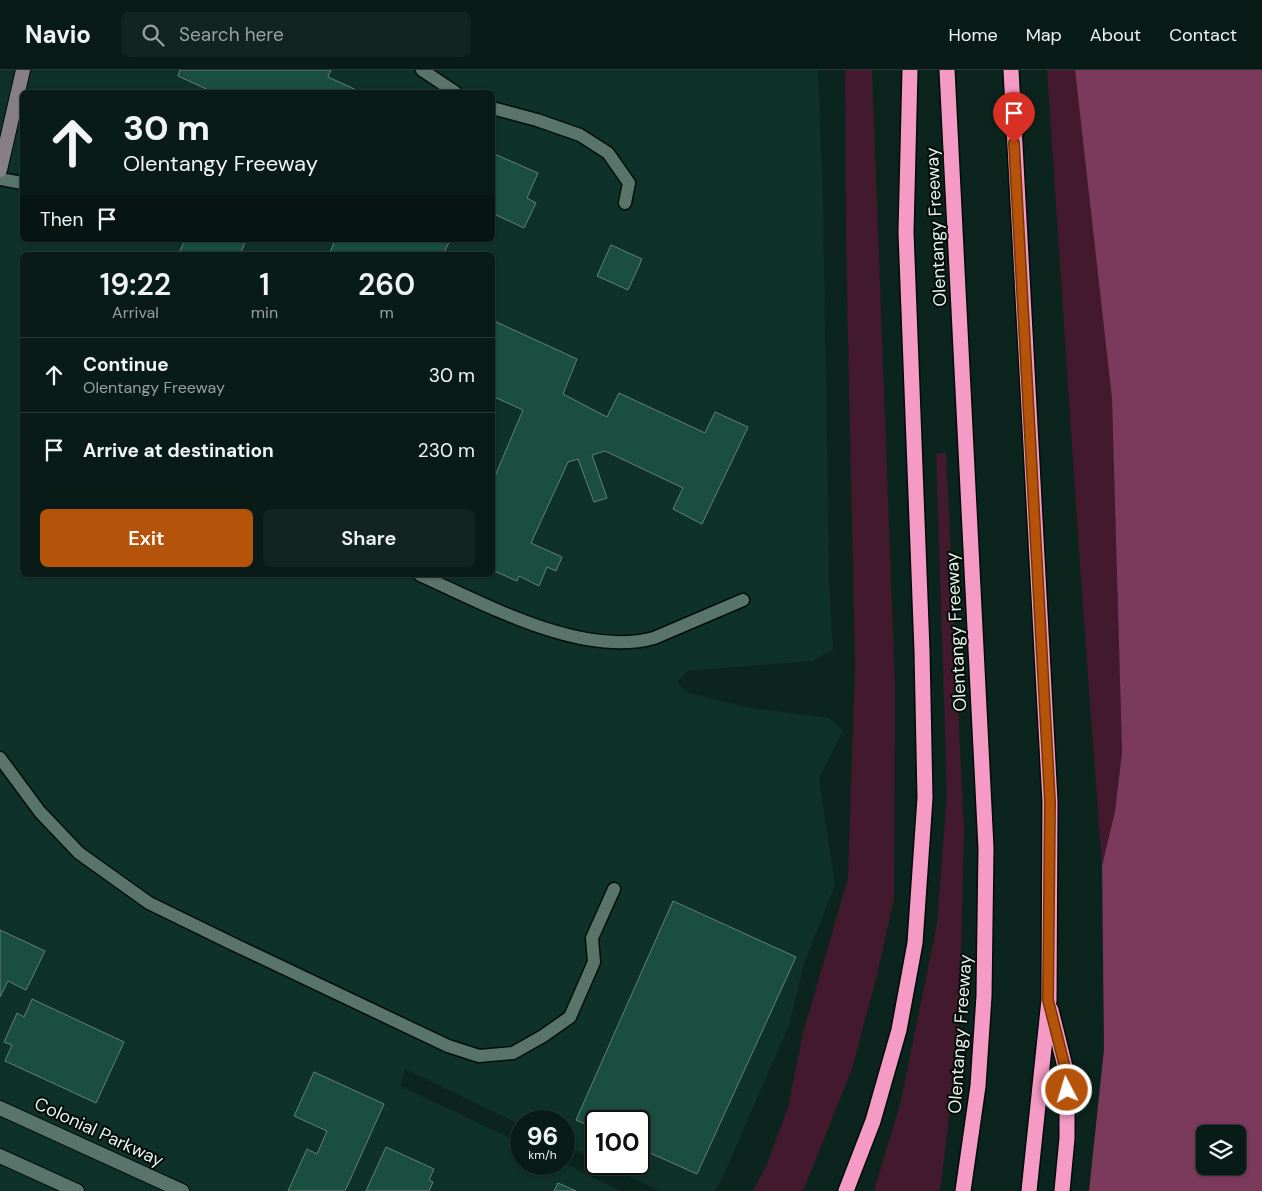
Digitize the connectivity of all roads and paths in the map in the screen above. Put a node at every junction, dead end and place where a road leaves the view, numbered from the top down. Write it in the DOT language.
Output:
graph roads {
  1 [pos="23,70"];
  2 [pos="422,70"];
  3 [pos="910,70"];
  4 [pos="947,70"];
  5 [pos="1010,70"];
  6 [pos="452,90"];
  7 [pos="495,109"];
  8 [pos="0,170"];
  9 [pos="0,179"];
  10 [pos="20,183"];
  11 [pos="625,202"];
  12 [pos="425,577"];
  13 [pos="742,600"];
  14 [pos="0,758"];
  15 [pos="614,889"];
  16 [pos="1048,1000"];
  17 [pos="0,1108"];
  18 [pos="0,1156"];
  19 [pos="846,1190"];
  20 [pos="77,1191"];
  21 [pos="182,1191"];
  22 [pos="963,1191"];
  23 [pos="1028,1191"];
  24 [pos="1062,1191"];
  1 -- 8 [label="main road"];
  2 -- 6 [label="lane"];
  3 -- 19 [label="highway"];
  4 -- 22 [label="highway, Olentangy Freeway"];
  5 -- 16 [label="highway"];
  7 -- 11 [label="lane"];
  9 -- 10 [label="lane"];
  12 -- 13 [label="lane"];
  14 -- 15 [label="lane"];
  16 -- 23 [label="highway"];
  16 -- 24 [label="highway"];
  17 -- 21 [label="street, Colonial Parkway"];
  18 -- 20 [label="street"];
}
